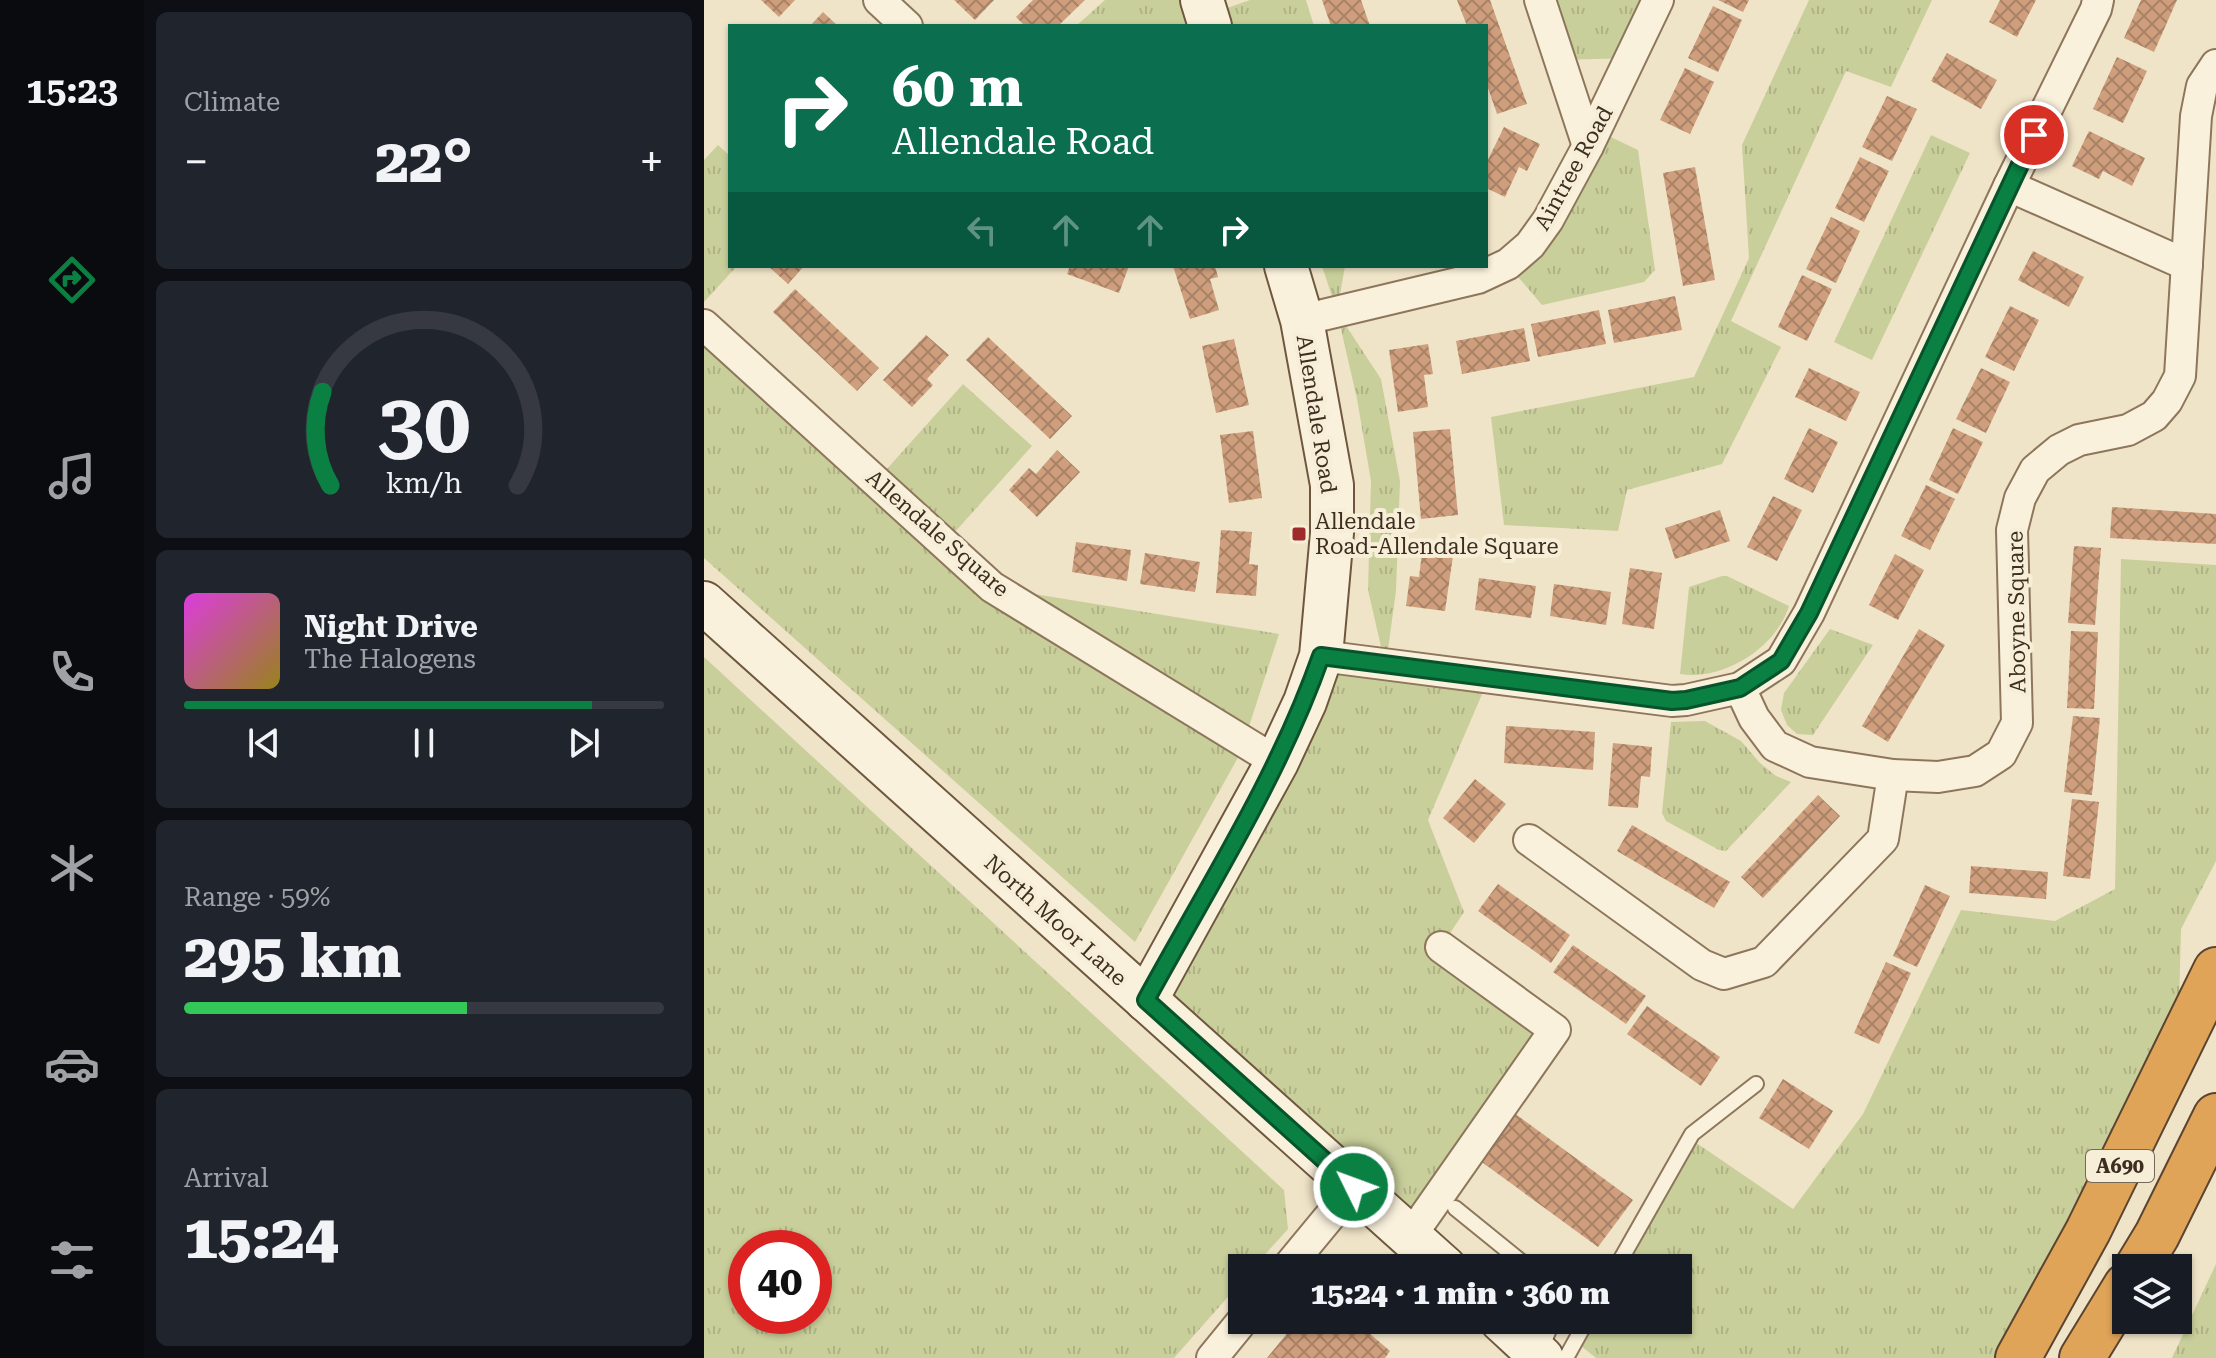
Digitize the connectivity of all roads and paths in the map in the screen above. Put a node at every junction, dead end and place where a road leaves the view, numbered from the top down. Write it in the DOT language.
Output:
graph roads {
  1 [pos="879,0"];
  2 [pos="1202,0"];
  3 [pos="1540,0"];
  4 [pos="1658,0"];
  5 [pos="2098,0"];
  6 [pos="905,24"];
  7 [pos="1209,24"];
  8 [pos="2216,65"];
  9 [pos="1588,146"];
  10 [pos="2009,186"];
  11 [pos="2187,265"];
  12 [pos="1287,268"];
  13 [pos="1302,320"];
  14 [pos="704,325"];
  15 [pos="704,603"];
  16 [pos="1321,656"];
  17 [pos="1740,688"];
  18 [pos="1277,762"];
  19 [pos="1893,775"];
  20 [pos="1529,840"];
  21 [pos="1441,947"];
  22 [pos="2216,970"];
  23 [pos="1146,1000"];
  24 [pos="1756,1084"];
  25 [pos="2216,1116"];
  26 [pos="1354,1187"];
  27 [pos="1455,1208"];
  28 [pos="1410,1237"];
  29 [pos="1299,1254"];
  30 [pos="1429,1254"];
  31 [pos="1512,1254"];
  32 [pos="1624,1254"];
  33 [pos="2145,1254"];
  34 [pos="2112,1309"];
  35 [pos="1232,1334"];
  36 [pos="1526,1334"];
  37 [pos="1568,1334"];
  38 [pos="1550,1348"];
  39 [pos="1212,1358"];
  40 [pos="2018,1358"];
  41 [pos="2082,1358"];
  1 -- 6 [label="street"];
  2 -- 7 [label="street"];
  3 -- 9 [label="street"];
  4 -- 9 [label="street, Aintree Road"];
  5 -- 10 [label="street"];
  8 -- 11 [label="street, Aboyne Square"];
  9 -- 13 [label="street, Aintree Road"];
  10 -- 11 [label="street"];
  10 -- 17 [label="street"];
  11 -- 19 [label="street, Aboyne Square"];
  12 -- 13 [label="street, Allendale Road"];
  13 -- 16 [label="street, Allendale Road"];
  14 -- 18 [label="street, Allendale Square"];
  15 -- 23 [label="street, North Moor Lane"];
  16 -- 17 [label="street"];
  16 -- 18 [label="street, Allendale Road"];
  17 -- 19 [label="street, Aboyne Square"];
  18 -- 23 [label="street, Allendale Road"];
  19 -- 20 [label="street"];
  21 -- 28 [label="street"];
  22 -- 40 [label="highway, A690"];
  23 -- 26 [label="street, North Moor Lane"];
  24 -- 32 [label="lane"];
  25 -- 33 [label="highway, A690"];
  26 -- 28 [label="street, North Moor Lane"];
  26 -- 29 [label="street"];
  27 -- 31 [label="lane"];
  28 -- 30 [label="street, North Moor Lane"];
  34 -- 41 [label="highway"];
  35 -- 39 [label="street"];
  36 -- 38 [label="street"];
  37 -- 38 [label="lane"];
}
